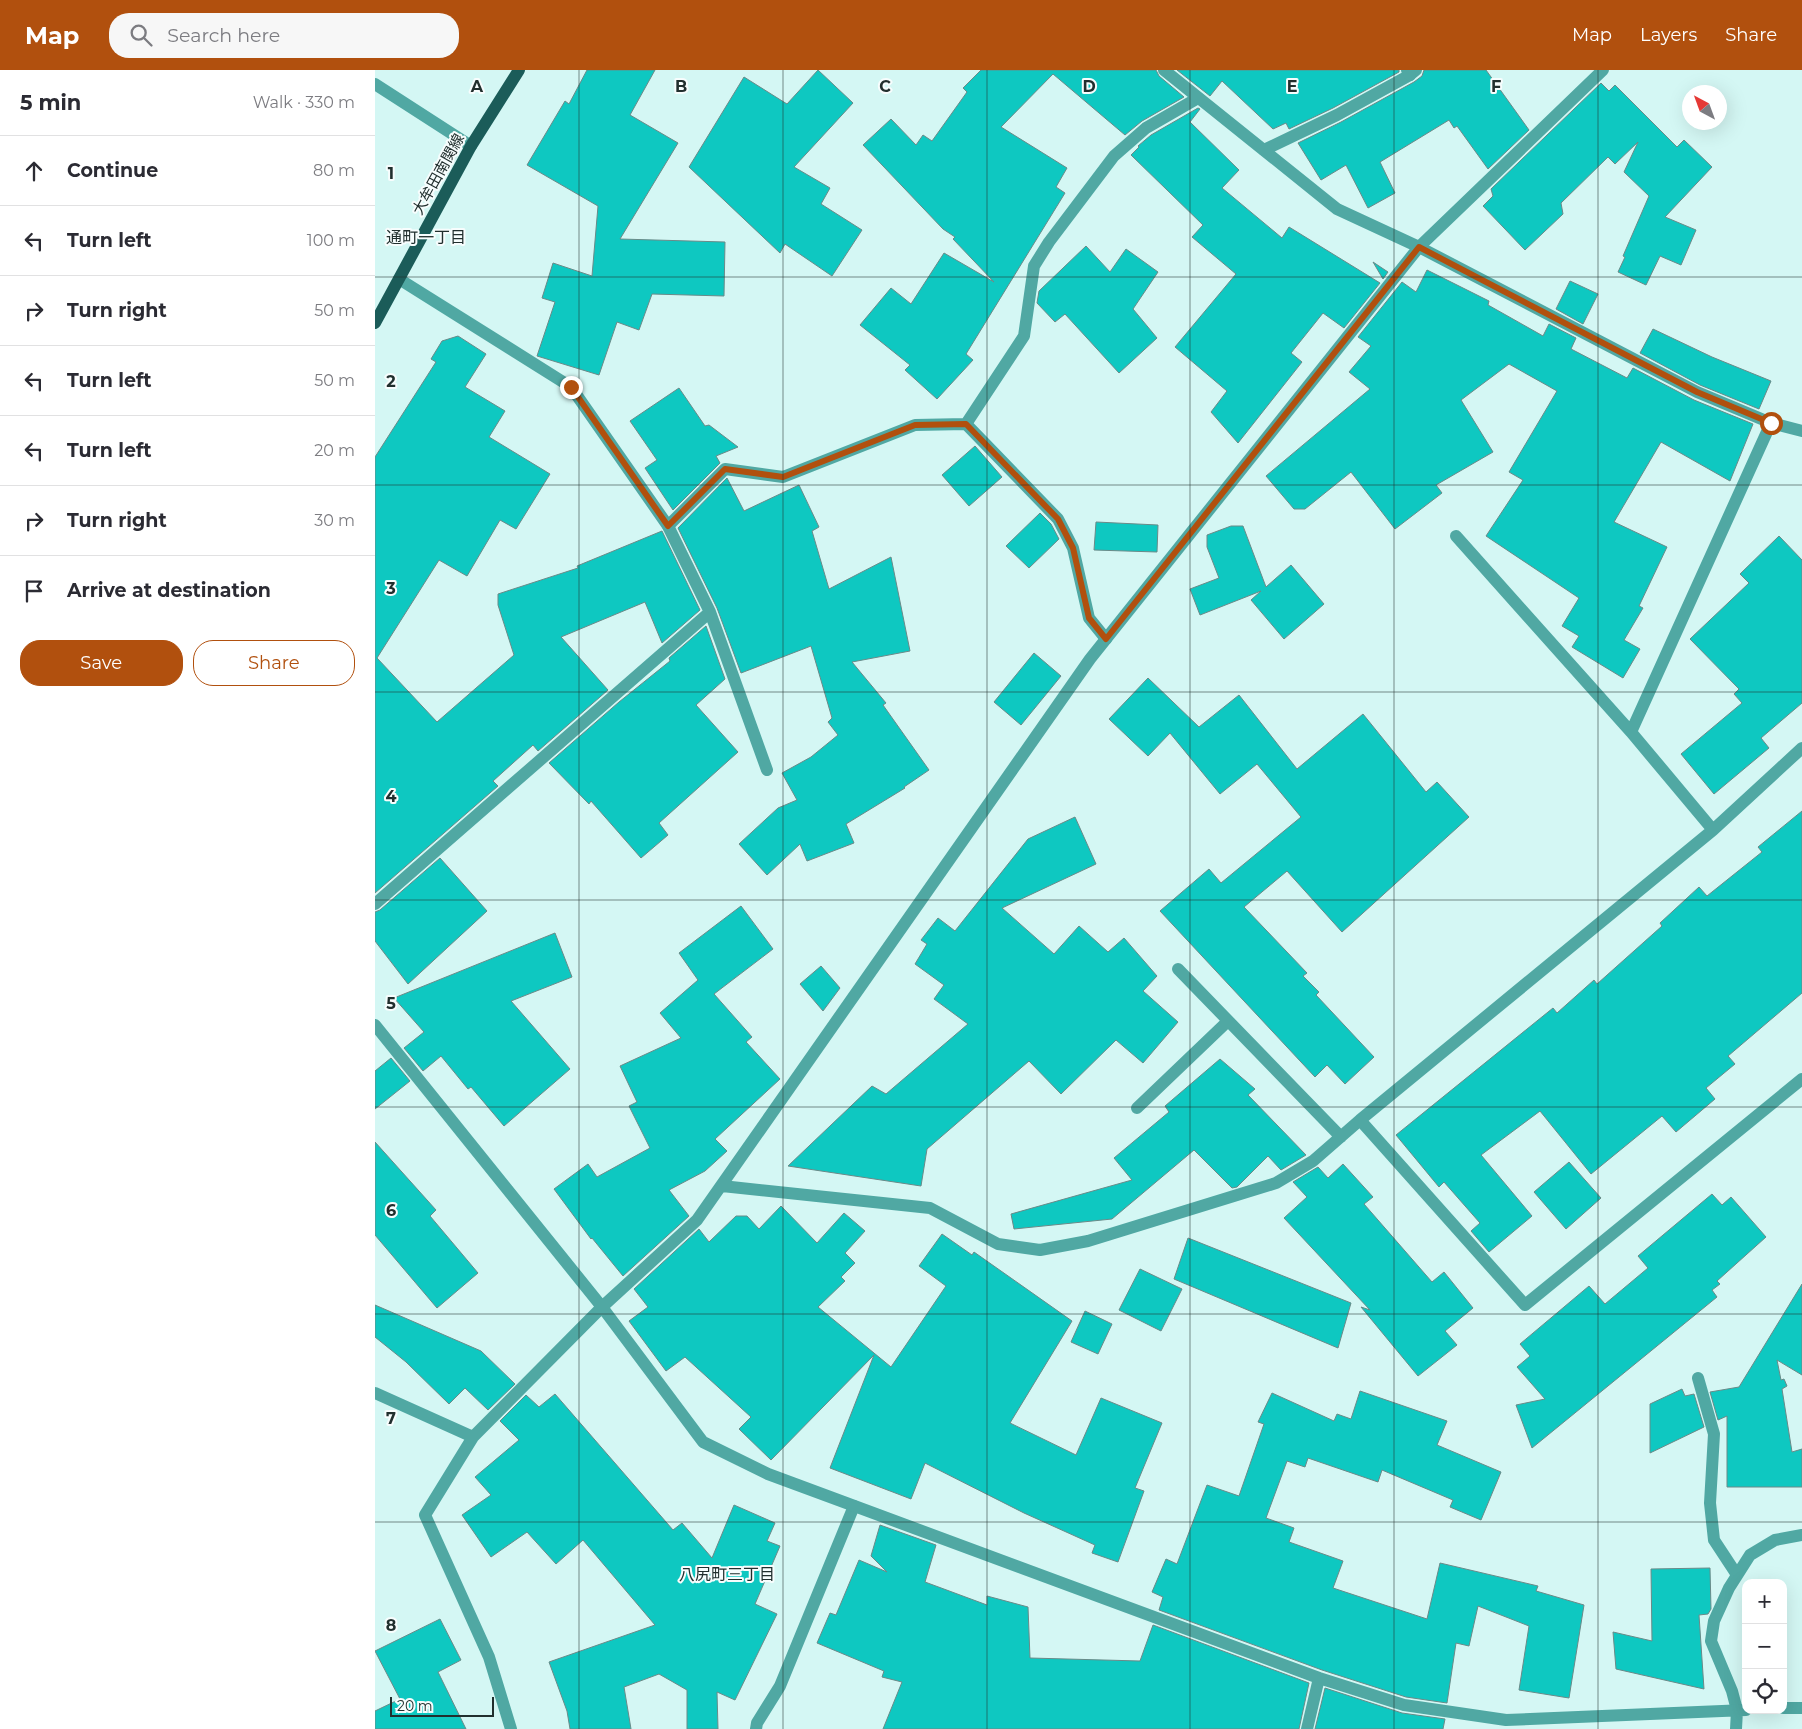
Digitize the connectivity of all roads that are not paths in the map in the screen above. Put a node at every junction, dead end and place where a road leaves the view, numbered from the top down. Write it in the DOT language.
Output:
graph roads {
  1 [pos="519,70"];
  2 [pos="1164,70"];
  3 [pos="1603,70"];
  4 [pos="1411,72"];
  5 [pos="375,84"];
  6 [pos="1198,98"];
  7 [pos="471,146"];
  8 [pos="1264,150"];
  9 [pos="1419,247"];
  10 [pos="399,280"];
  11 [pos="375,323"];
  12 [pos="1771,423"];
  13 [pos="966,424"];
  14 [pos="1802,431"];
  15 [pos="668,526"];
  16 [pos="1456,536"];
  17 [pos="710,612"];
  18 [pos="1106,639"];
  19 [pos="1631,732"];
  20 [pos="1802,748"];
  21 [pos="767,770"];
  22 [pos="1713,830"];
  23 [pos="375,904"];
  24 [pos="1178,969"];
  25 [pos="1228,1021"];
  26 [pos="375,1025"];
  27 [pos="1802,1079"];
  28 [pos="1137,1108"];
  29 [pos="1360,1120"];
  30 [pos="1341,1137"];
  31 [pos="722,1186"];
  32 [pos="602,1307"];
  33 [pos="1698,1378"];
  34 [pos="375,1394"];
  35 [pos="473,1437"];
  36 [pos="854,1506"];
  37 [pos="1802,1535"];
  38 [pos="1737,1575"];
  39 [pos="1319,1678"];
  40 [pos="1787,1708"];
  41 [pos="1802,1708"];
  42 [pos="1741,1710"];
  43 [pos="511,1729"];
  44 [pos="756,1729"];
  45 [pos="1307,1729"];
  46 [pos="1736,1729"];
  1 -- 7 [label="main road, 大牟田南関線"];
  2 -- 6 [label="street"];
  3 -- 9 [label="street"];
  4 -- 8 [label="street"];
  5 -- 7 [label="street"];
  6 -- 8 [label="street"];
  6 -- 13 [label="street"];
  7 -- 10 [label="main road, 大牟田南関線"];
  8 -- 9 [label="street"];
  9 -- 12 [label="street"];
  9 -- 18 [label="street"];
  10 -- 11 [label="main road, 大牟田南関線"];
  10 -- 15 [label="street"];
  12 -- 14 [label="street"];
  12 -- 19 [label="street"];
  13 -- 15 [label="street"];
  13 -- 18 [label="street"];
  15 -- 17 [label="street"];
  16 -- 19 [label="street"];
  17 -- 21 [label="street"];
  17 -- 23 [label="street"];
  18 -- 31 [label="street"];
  19 -- 22 [label="street"];
  20 -- 22 [label="street"];
  22 -- 29 [label="street"];
  24 -- 25 [label="street"];
  25 -- 28 [label="street"];
  25 -- 30 [label="street"];
  26 -- 32 [label="street"];
  27 -- 29 [label="street"];
  29 -- 30 [label="street"];
  30 -- 31 [label="street"];
  31 -- 32 [label="street"];
  32 -- 35 [label="street"];
  32 -- 36 [label="street"];
  33 -- 38 [label="street"];
  34 -- 35 [label="street"];
  35 -- 43 [label="street"];
  36 -- 39 [label="street"];
  36 -- 44 [label="street"];
  37 -- 38 [label="street"];
  38 -- 42 [label="street"];
  39 -- 42 [label="street"];
  39 -- 45 [label="street"];
  40 -- 41 [label="street"];
  42 -- 46 [label="street"];
}
